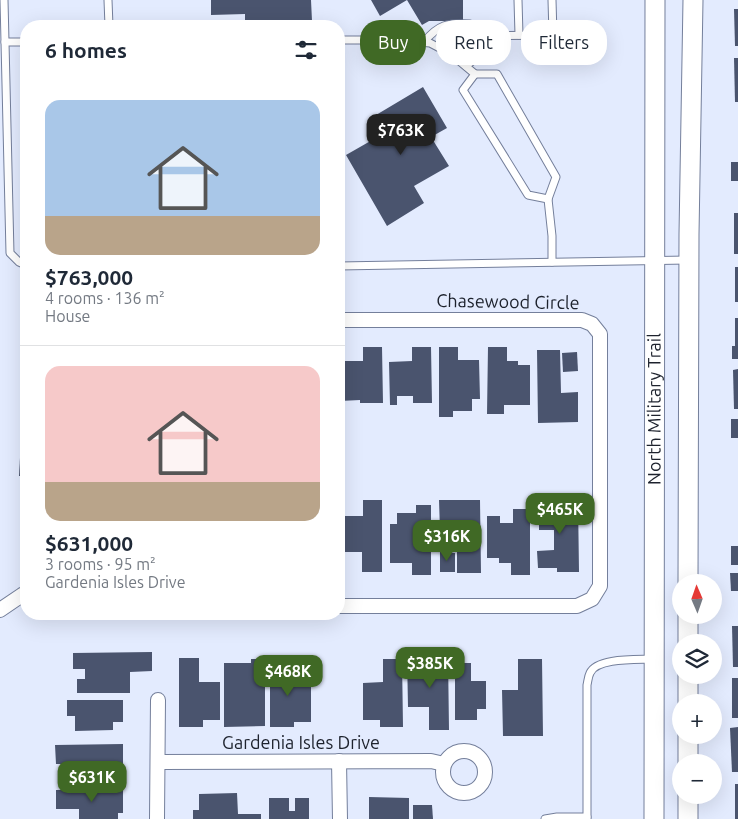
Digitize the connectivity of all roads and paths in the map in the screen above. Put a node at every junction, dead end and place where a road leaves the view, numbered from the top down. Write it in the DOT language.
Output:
graph roads {
  1 [pos="4,0"];
  2 [pos="108,0"];
  3 [pos="518,0"];
  4 [pos="552,0"];
  5 [pos="655,0"];
  6 [pos="693,0"];
  7 [pos="109,20"];
  8 [pos="436,30"];
  9 [pos="511,35"];
  10 [pos="519,35"];
  11 [pos="345,40"];
  12 [pos="360,40"];
  13 [pos="426,40"];
  14 [pos="5,42"];
  15 [pos="20,42"];
  16 [pos="426,42"];
  17 [pos="466,66"];
  18 [pos="475,74"];
  19 [pos="548,199"];
  20 [pos="655,260"];
  21 [pos="689,260"];
  22 [pos="20,262"];
  23 [pos="552,262"];
  24 [pos="345,266"];
  25 [pos="345,320"];
  26 [pos="688,574"];
  27 [pos="20,596"];
  28 [pos="345,606"];
  29 [pos="0,610"];
  30 [pos="654,659"];
  31 [pos="158,700"];
  32 [pos="158,762"];
  33 [pos="339,762"];
  34 [pos="444,764"];
  35 [pos="688,804"];
  36 [pos="587,818"];
  37 [pos="157,819"];
  38 [pos="340,819"];
  39 [pos="545,819"];
  40 [pos="654,819"];
  41 [pos="688,819"];
  1 -- 14 [label="lane"];
  2 -- 7 [label="lane"];
  3 -- 10 [label="lane"];
  4 -- 10 [label="lane"];
  5 -- 20 [label="main road, North Military Trail"];
  6 -- 21 [label="main road, North Military Trail"];
  8 -- 13 [label="lane"];
  9 -- 10 [label="lane"];
  11 -- 12 [label="lane"];
  14 -- 15 [label="lane"];
  14 -- 22 [label="lane"];
  16 -- 17 [label="lane"];
  17 -- 18 [label="lane"];
  18 -- 19 [label="lane"];
  18 -- 19 [label="lane"];
  19 -- 23 [label="lane"];
  20 -- 21 [label="lane"];
  20 -- 23 [label="lane"];
  20 -- 30 [label="main road, North Military Trail"];
  21 -- 26 [label="main road, North Military Trail"];
  23 -- 24 [label="lane"];
  25 -- 28 [label="street, Chasewood Circle"];
  27 -- 29 [label="street"];
  30 -- 36 [label="lane"];
  30 -- 40 [label="main road, North Military Trail"];
  31 -- 32 [label="street"];
  32 -- 33 [label="street, Gardenia Isles Drive"];
  32 -- 37 [label="street"];
  33 -- 34 [label="street, Gardenia Isles Drive"];
  33 -- 38 [label="street"];
  35 -- 41 [label="main road"];
  36 -- 39 [label="lane"];
}
